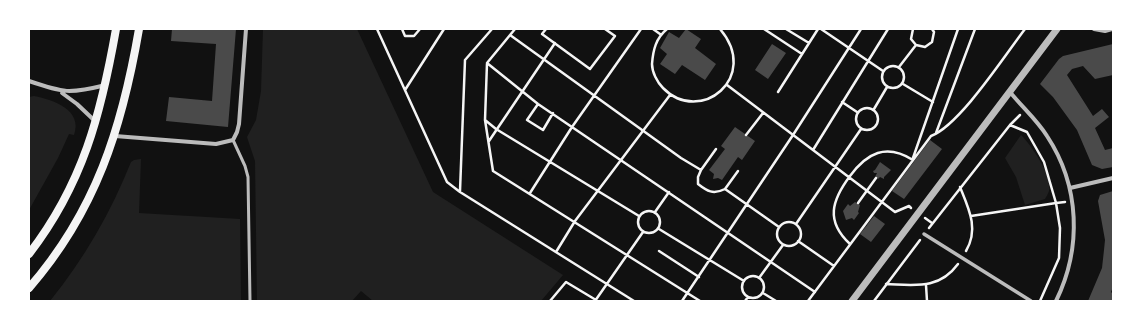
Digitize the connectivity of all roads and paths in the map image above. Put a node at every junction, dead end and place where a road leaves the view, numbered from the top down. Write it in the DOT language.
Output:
graph roads {
  1 [pos="116,29"];
  2 [pos="139,29"];
  3 [pos="246,29"];
  4 [pos="377,29"];
  5 [pos="402,29"];
  6 [pos="420,29"];
  7 [pos="444,29"];
  8 [pos="492,29"];
  9 [pos="515,29"];
  10 [pos="546,29"];
  11 [pos="604,29"];
  12 [pos="641,29"];
  13 [pos="653,29"];
  14 [pos="667,29"];
  15 [pos="721,29"];
  16 [pos="764,29"];
  17 [pos="786,29"];
  18 [pos="818,29"];
  19 [pos="821,29"];
  20 [pos="861,29"];
  21 [pos="888,29"];
  22 [pos="912,29"];
  23 [pos="932,29"];
  24 [pos="958,29"];
  25 [pos="975,29"];
  26 [pos="1025,29"];
  27 [pos="1057,29"];
  28 [pos="1094,29"];
  29 [pos="1112,29"];
  30 [pos="660,34"];
  31 [pos="510,35"];
  32 [pos="555,43"];
  33 [pos="809,43"];
  34 [pos="916,45"];
  35 [pos="848,47"];
  36 [pos="802,54"];
  37 [pos="544,60"];
  38 [pos="868,60"];
  39 [pos="487,63"];
  40 [pos="899,67"];
  41 [pos="883,71"];
  42 [pos="29,81"];
  43 [pos="903,84"];
  44 [pos="106,85"];
  45 [pos="726,85"];
  46 [pos="887,87"];
  47 [pos="406,90"];
  48 [pos="58,91"];
  49 [pos="523,92"];
  50 [pos="778,92"];
  51 [pos="1010,92"];
  52 [pos="595,95"];
  53 [pos="670,95"];
  54 [pos="842,102"];
  55 [pos="933,102"];
  56 [pos="538,104"];
  57 [pos="874,109"];
  58 [pos="858,112"];
  59 [pos="553,113"];
  60 [pos="763,113"];
  61 [pos="1022,114"];
  62 [pos="485,120"];
  63 [pos="96,122"];
  64 [pos="1010,124"];
  65 [pos="572,127"];
  66 [pos="496,129"];
  67 [pos="861,129"];
  68 [pos="642,130"];
  69 [pos="936,134"];
  70 [pos="746,135"];
  71 [pos="793,135"];
  72 [pos="115,136"];
  73 [pos="233,140"];
  74 [pos="489,141"];
  75 [pos="716,150"];
  76 [pos="813,150"];
  77 [pos="913,160"];
  78 [pos="621,161"];
  79 [pos="551,162"];
  80 [pos="836,168"];
  81 [pos="701,170"];
  82 [pos="738,171"];
  83 [pos="849,177"];
  84 [pos="876,178"];
  85 [pos="1113,178"];
  86 [pos="1070,188"];
  87 [pos="725,189"];
  88 [pos="598,191"];
  89 [pos="867,191"];
  90 [pos="460,192"];
  91 [pos="669,192"];
  92 [pos="530,193"];
  93 [pos="882,202"];
  94 [pos="1066,202"];
  95 [pos="858,203"];
  96 [pos="1056,204"];
  97 [pos="746,205"];
  98 [pos="655,212"];
  99 [pos="919,214"];
  100 [pos="639,216"];
  101 [pos="971,216"];
  102 [pos="575,221"];
  103 [pos="796,224"];
  104 [pos="779,227"];
  105 [pos="659,229"];
  106 [pos="643,232"];
  107 [pos="727,232"];
  108 [pos="924,234"];
  109 [pos="798,241"];
  110 [pos="850,244"];
  111 [pos="783,245"];
  112 [pos="660,251"];
  113 [pos="556,252"];
  114 [pos="29,254"];
  115 [pos="628,254"];
  116 [pos="710,260"];
  117 [pos="772,262"];
  118 [pos="834,266"];
  119 [pos="699,277"];
  120 [pos="759,278"];
  121 [pos="744,281"];
  122 [pos="607,285"];
  123 [pos="926,285"];
  124 [pos="29,288"];
  125 [pos="815,292"];
  126 [pos="687,293"];
  127 [pos="763,293"];
  128 [pos="748,297"];
  129 [pos="596,300"];
  130 [pos="250,301"];
  131 [pos="550,301"];
  132 [pos="634,301"];
  133 [pos="682,301"];
  134 [pos="700,301"];
  135 [pos="745,301"];
  136 [pos="776,301"];
  137 [pos="808,301"];
  138 [pos="852,301"];
  139 [pos="874,301"];
  140 [pos="927,301"];
  141 [pos="1030,301"];
  142 [pos="1040,301"];
  143 [pos="1056,301"];
  1 -- 44 [label="main road"];
  2 -- 72 [label="main road"];
  3 -- 73 [label="street"];
  4 -- 47 [label="path"];
  5 -- 6 [label="path"];
  7 -- 47 [label="path"];
  8 -- 90 [label="path"];
  9 -- 31 [label="path"];
  10 -- 32 [label="path"];
  11 -- 32 [label="path"];
  12 -- 52 [label="path"];
  13 -- 30 [label="path"];
  14 -- 30 [label="path"];
  15 -- 45 [label="path"];
  16 -- 36 [label="path"];
  17 -- 33 [label="path"];
  18 -- 33 [label="path"];
  19 -- 35 [label="path"];
  20 -- 35 [label="path"];
  21 -- 38 [label="path"];
  22 -- 34 [label="path"];
  23 -- 34 [label="path"];
  24 -- 55 [label="path"];
  25 -- 69 [label="path"];
  26 -- 69 [label="path"];
  27 -- 51 [label="street"];
  28 -- 29 [label="street"];
  30 -- 53 [label="path"];
  31 -- 37 [label="path"];
  31 -- 39 [label="path"];
  32 -- 37 [label="path"];
  33 -- 36 [label="path"];
  34 -- 40 [label="path"];
  35 -- 38 [label="path"];
  35 -- 71 [label="path"];
  36 -- 50 [label="path"];
  37 -- 49 [label="path"];
  37 -- 52 [label="path"];
  38 -- 41 [label="path"];
  38 -- 54 [label="path"];
  39 -- 49 [label="path"];
  39 -- 62 [label="path"];
  40 -- 41 [label="path"];
  40 -- 43 [label="path"];
  41 -- 46 [label="path"];
  42 -- 48 [label="street"];
  43 -- 46 [label="path"];
  43 -- 55 [label="path"];
  44 -- 48 [label="street"];
  44 -- 63 [label="main road"];
  45 -- 53 [label="path"];
  45 -- 60 [label="path"];
  46 -- 57 [label="path"];
  47 -- 90 [label="path"];
  48 -- 63 [label="street"];
  49 -- 56 [label="path"];
  49 -- 66 [label="path"];
  51 -- 86 [label="street"];
  51 -- 99 [label="street"];
  52 -- 65 [label="path"];
  52 -- 68 [label="path"];
  53 -- 68 [label="path"];
  54 -- 58 [label="path"];
  54 -- 76 [label="path"];
  55 -- 77 [label="path"];
  56 -- 59 [label="path"];
  56 -- 59 [label="path"];
  57 -- 58 [label="path"];
  57 -- 67 [label="path"];
  58 -- 67 [label="path"];
  59 -- 65 [label="path"];
  60 -- 70 [label="path"];
  60 -- 71 [label="path"];
  61 -- 64 [label="path"];
  62 -- 66 [label="path"];
  62 -- 74 [label="path"];
  63 -- 114 [label="main road"];
  64 -- 96 [label="path"];
  64 -- 108 [label="path"];
  65 -- 78 [label="path"];
  65 -- 79 [label="path"];
  66 -- 74 [label="path"];
  66 -- 79 [label="path"];
  67 -- 80 [label="path"];
  68 -- 78 [label="path"];
  68 -- 81 [label="path"];
  69 -- 77 [label="path"];
  71 -- 76 [label="path"];
  71 -- 97 [label="path"];
  72 -- 73 [label="street"];
  72 -- 124 [label="main road"];
  73 -- 130 [label="lane"];
  74 -- 92 [label="path"];
  75 -- 81 [label="path"];
  76 -- 80 [label="path"];
  77 -- 83 [label="path"];
  77 -- 93 [label="path"];
  78 -- 88 [label="path"];
  78 -- 91 [label="path"];
  79 -- 88 [label="path"];
  79 -- 92 [label="path"];
  80 -- 83 [label="path"];
  80 -- 103 [label="path"];
  81 -- 87 [label="path"];
  82 -- 87 [label="path"];
  83 -- 89 [label="path"];
  83 -- 110 [label="path"];
  84 -- 89 [label="path"];
  85 -- 86 [label="street"];
  86 -- 143 [label="street"];
  87 -- 97 [label="path"];
  88 -- 100 [label="path"];
  88 -- 102 [label="path"];
  89 -- 93 [label="path"];
  89 -- 95 [label="path"];
  90 -- 113 [label="path"];
  91 -- 98 [label="path"];
  91 -- 107 [label="path"];
  92 -- 102 [label="path"];
  93 -- 99 [label="path"];
  93 -- 110 [label="path"];
  94 -- 96 [label="path"];
  96 -- 101 [label="path"];
  96 -- 142 [label="path"];
  97 -- 104 [label="path"];
  97 -- 107 [label="path"];
  98 -- 100 [label="path"];
  98 -- 105 [label="path"];
  99 -- 138 [label="street"];
  100 -- 106 [label="path"];
  102 -- 113 [label="path"];
  102 -- 115 [label="path"];
  103 -- 104 [label="path"];
  103 -- 109 [label="path"];
  104 -- 111 [label="path"];
  105 -- 106 [label="path"];
  105 -- 116 [label="path"];
  106 -- 115 [label="path"];
  107 -- 116 [label="path"];
  107 -- 117 [label="path"];
  108 -- 139 [label="path"];
  108 -- 141 [label="street"];
  109 -- 111 [label="path"];
  109 -- 118 [label="path"];
  110 -- 118 [label="path"];
  111 -- 117 [label="path"];
  112 -- 119 [label="path"];
  113 -- 122 [label="path"];
  115 -- 122 [label="path"];
  115 -- 126 [label="path"];
  116 -- 119 [label="path"];
  116 -- 121 [label="path"];
  117 -- 120 [label="path"];
  117 -- 125 [label="path"];
  118 -- 125 [label="path"];
  119 -- 126 [label="path"];
  120 -- 121 [label="path"];
  120 -- 127 [label="path"];
  121 -- 128 [label="path"];
  122 -- 129 [label="path"];
  122 -- 132 [label="path"];
  123 -- 140 [label="path"];
  125 -- 137 [label="path"];
  126 -- 133 [label="path"];
  126 -- 134 [label="path"];
  127 -- 128 [label="path"];
  127 -- 136 [label="path"];
  128 -- 135 [label="path"];
  129 -- 131 [label="path"];
}
